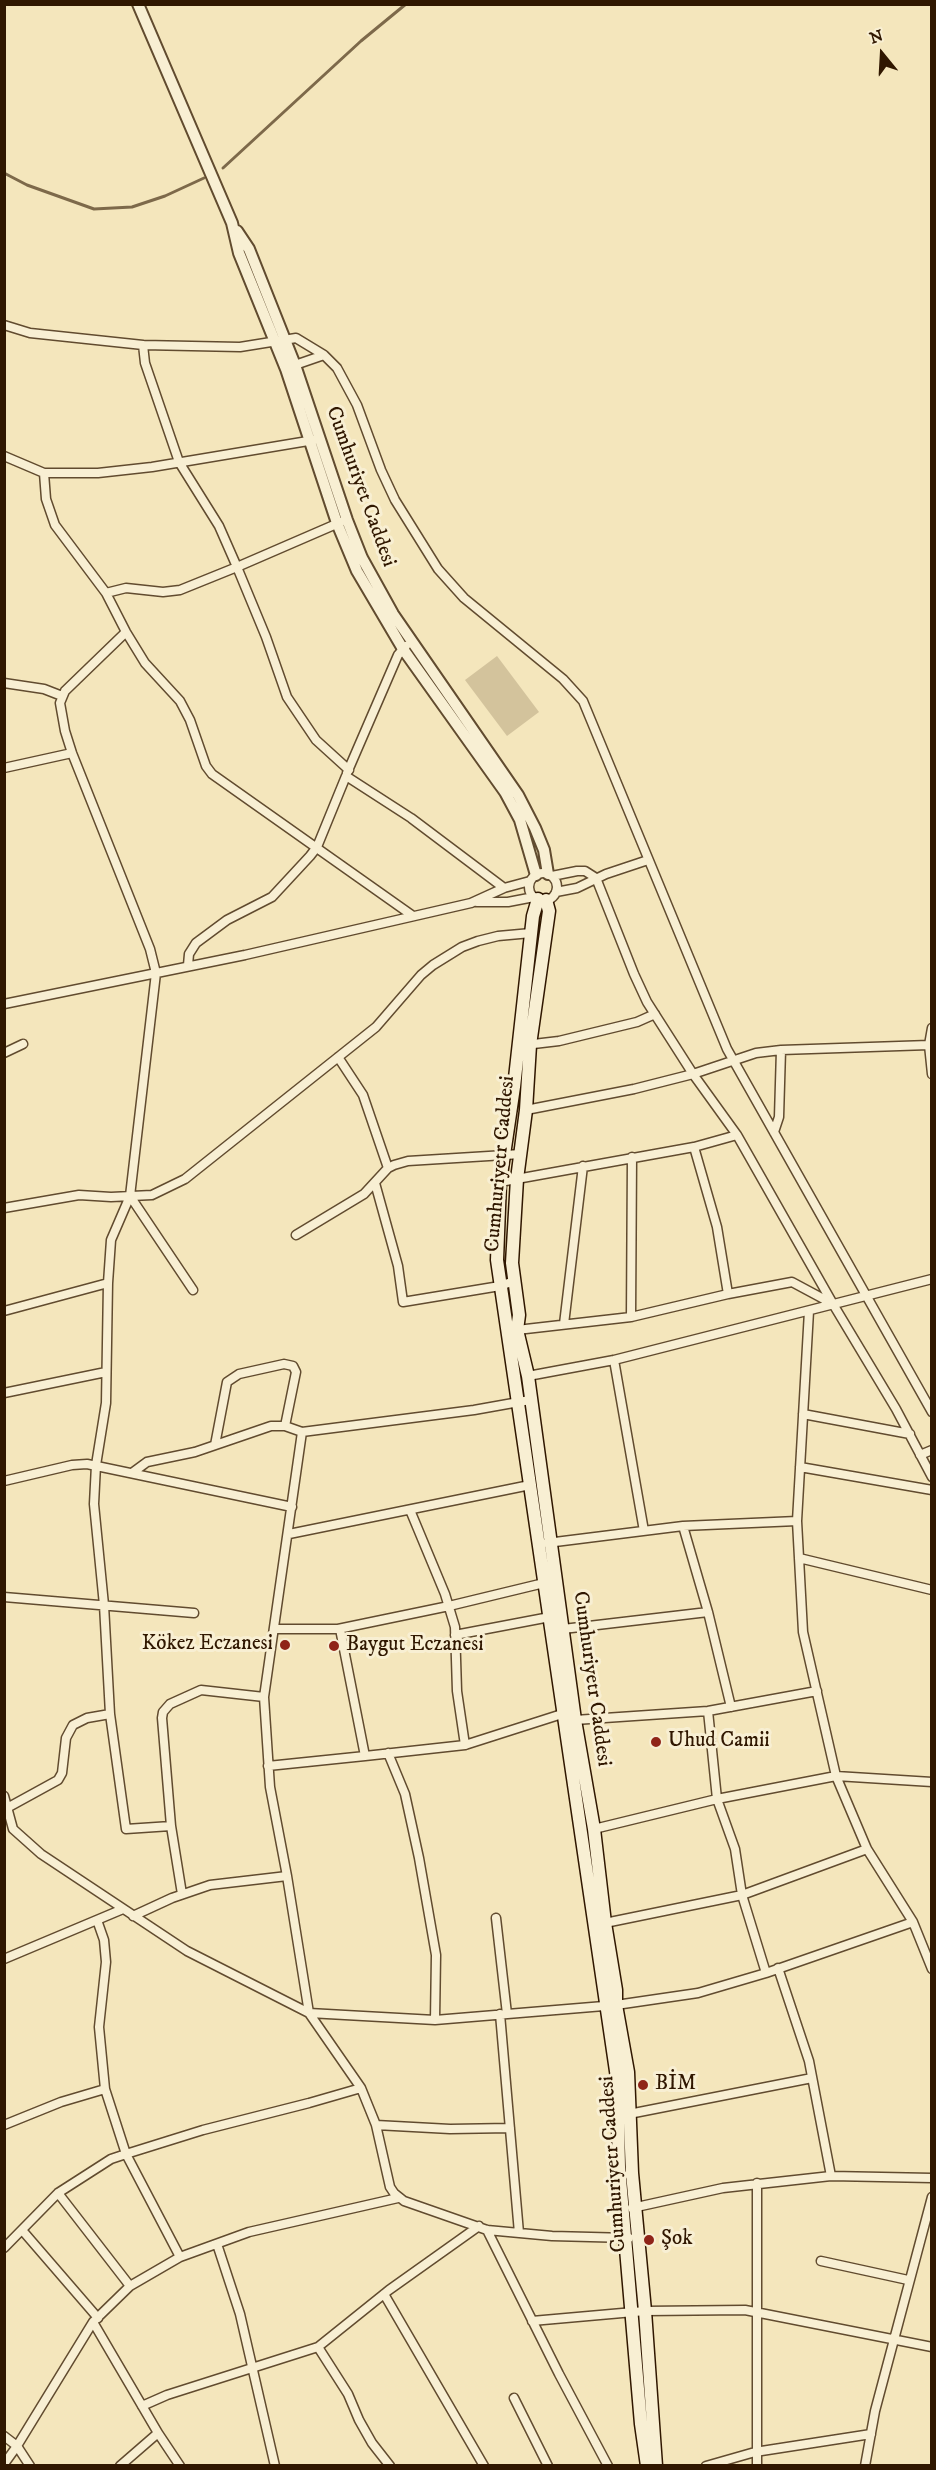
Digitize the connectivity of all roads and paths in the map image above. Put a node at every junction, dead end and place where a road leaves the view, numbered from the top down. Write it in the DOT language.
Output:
graph roads {
  1 [pos="138,4"];
  2 [pos="4,325"];
  3 [pos="280,340"];
  4 [pos="143,345"];
  5 [pos="324,355"];
  6 [pos="295,365"];
  7 [pos="315,440"];
  8 [pos="4,456"];
  9 [pos="179,462"];
  10 [pos="44,473"];
  11 [pos="342,521"];
  12 [pos="237,567"];
  13 [pos="106,593"];
  14 [pos="126,632"];
  15 [pos="412,641"];
  16 [pos="402,649"];
  17 [pos="4,683"];
  18 [pos="62,696"];
  19 [pos="72,753"];
  20 [pos="4,768"];
  21 [pos="347,773"];
  22 [pos="317,847"];
  23 [pos="648,860"];
  24 [pos="550,875"];
  25 [pos="533,878"];
  26 [pos="596,878"];
  27 [pos="504,888"];
  28 [pos="543,897"];
  29 [pos="471,903"];
  30 [pos="412,916"];
  31 [pos="531,933"];
  32 [pos="188,965"];
  33 [pos="156,973"];
  34 [pos="4,1004"];
  35 [pos="655,1014"];
  36 [pos="932,1028"];
  37 [pos="23,1044"];
  38 [pos="524,1045"];
  39 [pos="929,1045"];
  40 [pos="781,1050"];
  41 [pos="4,1053"];
  42 [pos="338,1056"];
  43 [pos="733,1060"];
  44 [pos="693,1074"];
  45 [pos="932,1074"];
  46 [pos="526,1110"];
  47 [pos="774,1132"];
  48 [pos="737,1135"];
  49 [pos="694,1148"];
  50 [pos="521,1154"];
  51 [pos="503,1156"];
  52 [pos="632,1157"];
  53 [pos="583,1166"];
  54 [pos="388,1168"];
  55 [pos="517,1179"];
  56 [pos="500,1182"];
  57 [pos="375,1184"];
  58 [pos="130,1196"];
  59 [pos="4,1208"];
  60 [pos="296,1235"];
  61 [pos="932,1279"];
  62 [pos="514,1281"];
  63 [pos="108,1283"];
  64 [pos="500,1286"];
  65 [pos="193,1290"];
  66 [pos="728,1294"];
  67 [pos="868,1296"];
  68 [pos="834,1304"];
  69 [pos="4,1311"];
  70 [pos="809,1311"];
  71 [pos="631,1317"];
  72 [pos="564,1324"];
  73 [pos="517,1330"];
  74 [pos="614,1360"];
  75 [pos="106,1372"];
  76 [pos="528,1376"];
  77 [pos="4,1393"];
  78 [pos="530,1400"];
  79 [pos="517,1402"];
  80 [pos="932,1412"];
  81 [pos="803,1414"];
  82 [pos="285,1426"];
  83 [pos="302,1432"];
  84 [pos="910,1434"];
  85 [pos="215,1445"];
  86 [pos="932,1450"];
  87 [pos="920,1455"];
  88 [pos="96,1465"];
  89 [pos="800,1467"];
  90 [pos="132,1473"];
  91 [pos="932,1477"];
  92 [pos="4,1481"];
  93 [pos="530,1485"];
  94 [pos="932,1490"];
  95 [pos="292,1507"];
  96 [pos="410,1510"];
  97 [pos="798,1521"];
  98 [pos="683,1526"];
  99 [pos="644,1531"];
  100 [pos="289,1534"];
  101 [pos="552,1542"];
  102 [pos="538,1546"];
  103 [pos="800,1558"];
  104 [pos="543,1583"];
  105 [pos="932,1590"];
  106 [pos="4,1597"];
  107 [pos="104,1605"];
  108 [pos="449,1606"];
  109 [pos="708,1612"];
  110 [pos="194,1613"];
  111 [pos="561,1615"];
  112 [pos="548,1617"];
  113 [pos="274,1629"];
  114 [pos="340,1629"];
  115 [pos="563,1629"];
  116 [pos="455,1635"];
  117 [pos="817,1691"];
  118 [pos="264,1697"];
  119 [pos="731,1707"];
  120 [pos="708,1711"];
  121 [pos="110,1714"];
  122 [pos="562,1714"];
  123 [pos="575,1720"];
  124 [pos="465,1745"];
  125 [pos="388,1753"];
  126 [pos="365,1756"];
  127 [pos="268,1766"];
  128 [pos="836,1776"];
  129 [pos="932,1782"];
  130 [pos="4,1796"];
  131 [pos="717,1799"];
  132 [pos="7,1808"];
  133 [pos="171,1826"];
  134 [pos="594,1829"];
  135 [pos="9,1830"];
  136 [pos="867,1850"];
  137 [pos="287,1876"];
  138 [pos="182,1894"];
  139 [pos="742,1895"];
  140 [pos="123,1909"];
  141 [pos="133,1916"];
  142 [pos="496,1918"];
  143 [pos="97,1920"];
  144 [pos="913,1922"];
  145 [pos="605,1923"];
  146 [pos="4,1959"];
  147 [pos="778,1968"];
  148 [pos="932,1969"];
  149 [pos="766,1972"];
  150 [pos="611,2005"];
  151 [pos="309,2013"];
  152 [pos="504,2014"];
  153 [pos="435,2020"];
  154 [pos="812,2078"];
  155 [pos="361,2088"];
  156 [pos="105,2089"];
  157 [pos="629,2114"];
  158 [pos="4,2125"];
  159 [pos="376,2126"];
  160 [pos="510,2128"];
  161 [pos="126,2154"];
  162 [pos="831,2176"];
  163 [pos="932,2178"];
  164 [pos="757,2183"];
  165 [pos="58,2193"];
  166 [pos="932,2197"];
  167 [pos="398,2198"];
  168 [pos="628,2208"];
  169 [pos="928,2222"];
  170 [pos="483,2228"];
  171 [pos="22,2230"];
  172 [pos="519,2234"];
  173 [pos="638,2237"];
  174 [pos="624,2238"];
  175 [pos="217,2244"];
  176 [pos="4,2248"];
  177 [pos="180,2257"];
  178 [pos="821,2261"];
  179 [pos="908,2280"];
  180 [pos="130,2286"];
  181 [pos="384,2294"];
  182 [pos="645,2311"];
  183 [pos="631,2312"];
  184 [pos="756,2312"];
  185 [pos="96,2320"];
  186 [pos="532,2321"];
  187 [pos="892,2341"];
  188 [pos="318,2347"];
  189 [pos="932,2347"];
  190 [pos="253,2368"];
  191 [pos="514,2398"];
  192 [pos="142,2406"];
  193 [pos="158,2433"];
  194 [pos="871,2434"];
  195 [pos="4,2436"];
  196 [pos="17,2446"];
  197 [pos="755,2452"];
  198 [pos="4,2464"];
  199 [pos="30,2466"];
  200 [pos="120,2466"];
  201 [pos="180,2466"];
  202 [pos="274,2466"];
  203 [pos="390,2466"];
  204 [pos="484,2466"];
  205 [pos="548,2466"];
  206 [pos="608,2466"];
  207 [pos="647,2466"];
  208 [pos="656,2466"];
  209 [pos="706,2466"];
  210 [pos="756,2466"];
  211 [pos="865,2466"];
  1 -- 3 [label="street, Cumhuriyet Caddesi"];
  2 -- 4 [label="street"];
  3 -- 4 [label="street"];
  3 -- 5 [label="street"];
  3 -- 6 [label="street, Cumhuriyet Caddesi"];
  3 -- 7 [label="street, Cumhuriyet Caddesi"];
  4 -- 9 [label="street"];
  5 -- 6 [label="street"];
  5 -- 23 [label="street"];
  6 -- 7 [label="street, Cumhuriyet Caddesi"];
  7 -- 9 [label="street"];
  7 -- 11 [label="street, Cumhuriyet Caddesi"];
  8 -- 10 [label="street"];
  9 -- 10 [label="street"];
  9 -- 12 [label="street"];
  10 -- 13 [label="street"];
  11 -- 12 [label="street"];
  11 -- 15 [label="street, Cumhuriyet Caddesi"];
  11 -- 16 [label="street, Cumhuriyet Caddesi"];
  12 -- 13 [label="street"];
  12 -- 21 [label="street"];
  13 -- 14 [label="street"];
  14 -- 18 [label="street"];
  14 -- 22 [label="street"];
  15 -- 16 [label="street"];
  15 -- 24 [label="street, Cumhuriyet Caddesi"];
  16 -- 21 [label="street"];
  16 -- 25 [label="street, Cumhuriyet Caddesi"];
  17 -- 18 [label="street"];
  18 -- 19 [label="street"];
  19 -- 20 [label="street"];
  19 -- 33 [label="street"];
  21 -- 22 [label="street"];
  21 -- 27 [label="street"];
  22 -- 30 [label="street"];
  22 -- 32 [label="street"];
  23 -- 26 [label="street"];
  23 -- 43 [label="street"];
  24 -- 25 [label="street"];
  24 -- 26 [label="street"];
  24 -- 28 [label="street"];
  25 -- 27 [label="street"];
  25 -- 28 [label="street"];
  26 -- 28 [label="street"];
  26 -- 35 [label="street"];
  27 -- 29 [label="street"];
  28 -- 29 [label="street"];
  28 -- 31 [label="main road"];
  28 -- 38 [label="main road, Cumhuriyetr Caddesi"];
  29 -- 30 [label="street"];
  30 -- 32 [label="street"];
  31 -- 38 [label="main road"];
  31 -- 42 [label="street"];
  32 -- 33 [label="street"];
  33 -- 34 [label="street"];
  33 -- 58 [label="street"];
  35 -- 38 [label="street"];
  35 -- 44 [label="street"];
  36 -- 39 [label="street"];
  37 -- 41 [label="street"];
  38 -- 46 [label="main road, Cumhuriyetr Caddesi"];
  38 -- 51 [label="main road"];
  39 -- 40 [label="street"];
  39 -- 45 [label="street"];
  40 -- 43 [label="street"];
  40 -- 47 [label="street"];
  42 -- 54 [label="street"];
  42 -- 58 [label="street"];
  43 -- 44 [label="street"];
  43 -- 47 [label="street"];
  44 -- 46 [label="street"];
  44 -- 48 [label="street"];
  46 -- 50 [label="main road, Cumhuriyetr Caddesi"];
  47 -- 67 [label="street"];
  48 -- 49 [label="street"];
  48 -- 68 [label="street"];
  49 -- 52 [label="street"];
  49 -- 66 [label="street"];
  50 -- 51 [label="street"];
  50 -- 55 [label="main road, Cumhuriyetr Caddesi"];
  51 -- 54 [label="street"];
  51 -- 56 [label="main road"];
  52 -- 53 [label="street"];
  52 -- 71 [label="street"];
  53 -- 55 [label="street"];
  53 -- 72 [label="street"];
  54 -- 57 [label="street"];
  55 -- 56 [label="street"];
  55 -- 62 [label="main road, Cumhuriyetr Caddesi"];
  56 -- 64 [label="main road"];
  57 -- 60 [label="street"];
  57 -- 64 [label="street"];
  58 -- 59 [label="street"];
  58 -- 63 [label="street"];
  58 -- 65 [label="street"];
  61 -- 67 [label="street"];
  62 -- 64 [label="street"];
  62 -- 73 [label="main road, Cumhuriyetr Caddesi"];
  63 -- 69 [label="street"];
  63 -- 75 [label="street"];
  64 -- 79 [label="main road"];
  66 -- 68 [label="street"];
  66 -- 71 [label="street"];
  67 -- 68 [label="street"];
  67 -- 80 [label="street"];
  68 -- 70 [label="street"];
  68 -- 84 [label="street"];
  70 -- 74 [label="street"];
  70 -- 81 [label="street"];
  71 -- 72 [label="street"];
  72 -- 73 [label="street"];
  73 -- 76 [label="main road, Cumhuriyetr Caddesi"];
  74 -- 76 [label="street"];
  74 -- 99 [label="street"];
  75 -- 77 [label="street"];
  75 -- 88 [label="street"];
  76 -- 78 [label="main road, Cumhuriyetr Caddesi"];
  78 -- 79 [label="street"];
  78 -- 101 [label="main road, Cumhuriyetr Caddesi"];
  79 -- 83 [label="street"];
  79 -- 93 [label="main road"];
  81 -- 84 [label="street"];
  81 -- 89 [label="street"];
  82 -- 83 [label="street"];
  82 -- 85 [label="street"];
  82 -- 85 [label="street"];
  83 -- 95 [label="street"];
  84 -- 87 [label="street"];
  85 -- 90 [label="street"];
  86 -- 87 [label="street"];
  87 -- 91 [label="street"];
  88 -- 90 [label="street"];
  88 -- 92 [label="street"];
  88 -- 107 [label="street"];
  89 -- 94 [label="street"];
  89 -- 97 [label="street"];
  90 -- 95 [label="street"];
  93 -- 96 [label="street"];
  93 -- 102 [label="main road"];
  95 -- 100 [label="street"];
  96 -- 100 [label="street"];
  96 -- 108 [label="street"];
  97 -- 98 [label="street"];
  97 -- 103 [label="street"];
  98 -- 99 [label="street"];
  98 -- 109 [label="street"];
  99 -- 101 [label="street"];
  100 -- 113 [label="street"];
  101 -- 102 [label="street"];
  101 -- 111 [label="main road, Cumhuriyetr Caddesi"];
  102 -- 104 [label="main road"];
  103 -- 105 [label="street"];
  103 -- 117 [label="street"];
  104 -- 108 [label="street"];
  104 -- 112 [label="main road"];
  106 -- 107 [label="street"];
  107 -- 110 [label="street"];
  107 -- 121 [label="street"];
  108 -- 114 [label="street"];
  108 -- 116 [label="street"];
  109 -- 115 [label="street"];
  109 -- 119 [label="street"];
  111 -- 112 [label="street"];
  111 -- 115 [label="main road, Cumhuriyetr Caddesi"];
  112 -- 116 [label="street"];
  112 -- 122 [label="main road"];
  113 -- 114 [label="street"];
  113 -- 118 [label="street"];
  114 -- 126 [label="street"];
  115 -- 123 [label="main road, Cumhuriyetr Caddesi"];
  116 -- 124 [label="street"];
  117 -- 119 [label="street"];
  117 -- 128 [label="street"];
  118 -- 127 [label="street"];
  118 -- 133 [label="street"];
  119 -- 120 [label="street"];
  120 -- 123 [label="street"];
  120 -- 131 [label="street"];
  121 -- 132 [label="street"];
  121 -- 133 [label="street"];
  122 -- 123 [label="street"];
  122 -- 124 [label="street"];
  122 -- 150 [label="main road"];
  123 -- 134 [label="main road, Cumhuriyetr Caddesi"];
  124 -- 125 [label="street"];
  125 -- 126 [label="street"];
  125 -- 153 [label="street"];
  126 -- 127 [label="street"];
  127 -- 137 [label="street"];
  128 -- 129 [label="street"];
  128 -- 131 [label="street"];
  128 -- 136 [label="street"];
  130 -- 132 [label="street"];
  131 -- 134 [label="street"];
  131 -- 139 [label="street"];
  132 -- 135 [label="street"];
  133 -- 138 [label="street"];
  134 -- 145 [label="main road, Cumhuriyetr Caddesi"];
  135 -- 140 [label="street"];
  136 -- 139 [label="street"];
  136 -- 144 [label="street"];
  137 -- 138 [label="street"];
  137 -- 151 [label="street"];
  138 -- 141 [label="street"];
  139 -- 145 [label="street"];
  139 -- 149 [label="street"];
  140 -- 141 [label="street"];
  140 -- 143 [label="street"];
  141 -- 151 [label="street"];
  142 -- 152 [label="street"];
  143 -- 146 [label="street"];
  143 -- 156 [label="street"];
  144 -- 147 [label="street"];
  144 -- 148 [label="street"];
  145 -- 150 [label="main road, Cumhuriyetr Caddesi"];
  147 -- 149 [label="street"];
  147 -- 154 [label="street"];
  149 -- 150 [label="street"];
  150 -- 152 [label="street"];
  150 -- 157 [label="main road, Cumhuriyetr Caddesi"];
  150 -- 168 [label="main road"];
  151 -- 153 [label="street"];
  151 -- 155 [label="street"];
  152 -- 153 [label="street"];
  152 -- 160 [label="street"];
  154 -- 157 [label="street"];
  154 -- 162 [label="street"];
  155 -- 159 [label="street"];
  155 -- 161 [label="street"];
  156 -- 158 [label="street"];
  156 -- 161 [label="street"];
  157 -- 168 [label="main road, Cumhuriyetr Caddesi"];
  159 -- 160 [label="street"];
  159 -- 167 [label="street"];
  160 -- 172 [label="street"];
  161 -- 165 [label="street"];
  161 -- 177 [label="street"];
  162 -- 163 [label="street"];
  162 -- 164 [label="street"];
  164 -- 168 [label="street"];
  164 -- 184 [label="street"];
  165 -- 171 [label="street"];
  165 -- 180 [label="street"];
  166 -- 169 [label="street"];
  167 -- 170 [label="street"];
  167 -- 175 [label="street"];
  168 -- 173 [label="main road, Cumhuriyetr Caddesi"];
  168 -- 174 [label="main road"];
  169 -- 179 [label="street"];
  170 -- 172 [label="street"];
  170 -- 181 [label="street"];
  170 -- 186 [label="street"];
  171 -- 176 [label="street"];
  171 -- 185 [label="street"];
  172 -- 174 [label="street"];
  173 -- 174 [label="street"];
  173 -- 182 [label="main road, Cumhuriyetr Caddesi"];
  174 -- 183 [label="main road"];
  175 -- 177 [label="street"];
  175 -- 190 [label="street"];
  177 -- 180 [label="street"];
  178 -- 179 [label="street"];
  179 -- 187 [label="street"];
  180 -- 185 [label="street"];
  181 -- 188 [label="street"];
  181 -- 204 [label="street"];
  182 -- 183 [label="street"];
  182 -- 184 [label="street"];
  182 -- 208 [label="main road, Cumhuriyetr Caddesi"];
  183 -- 186 [label="street"];
  183 -- 207 [label="main road"];
  184 -- 187 [label="street"];
  184 -- 197 [label="street"];
  185 -- 192 [label="street"];
  185 -- 196 [label="street"];
  186 -- 206 [label="street"];
  187 -- 189 [label="street"];
  187 -- 194 [label="street"];
  188 -- 190 [label="street"];
  188 -- 203 [label="street"];
  190 -- 192 [label="street"];
  190 -- 202 [label="street"];
  191 -- 205 [label="street"];
  192 -- 193 [label="street"];
  193 -- 200 [label="street"];
  193 -- 201 [label="street"];
  194 -- 197 [label="street"];
  194 -- 211 [label="street"];
  195 -- 196 [label="street"];
  196 -- 198 [label="street"];
  196 -- 199 [label="street"];
  197 -- 209 [label="street"];
  197 -- 210 [label="street"];
}
